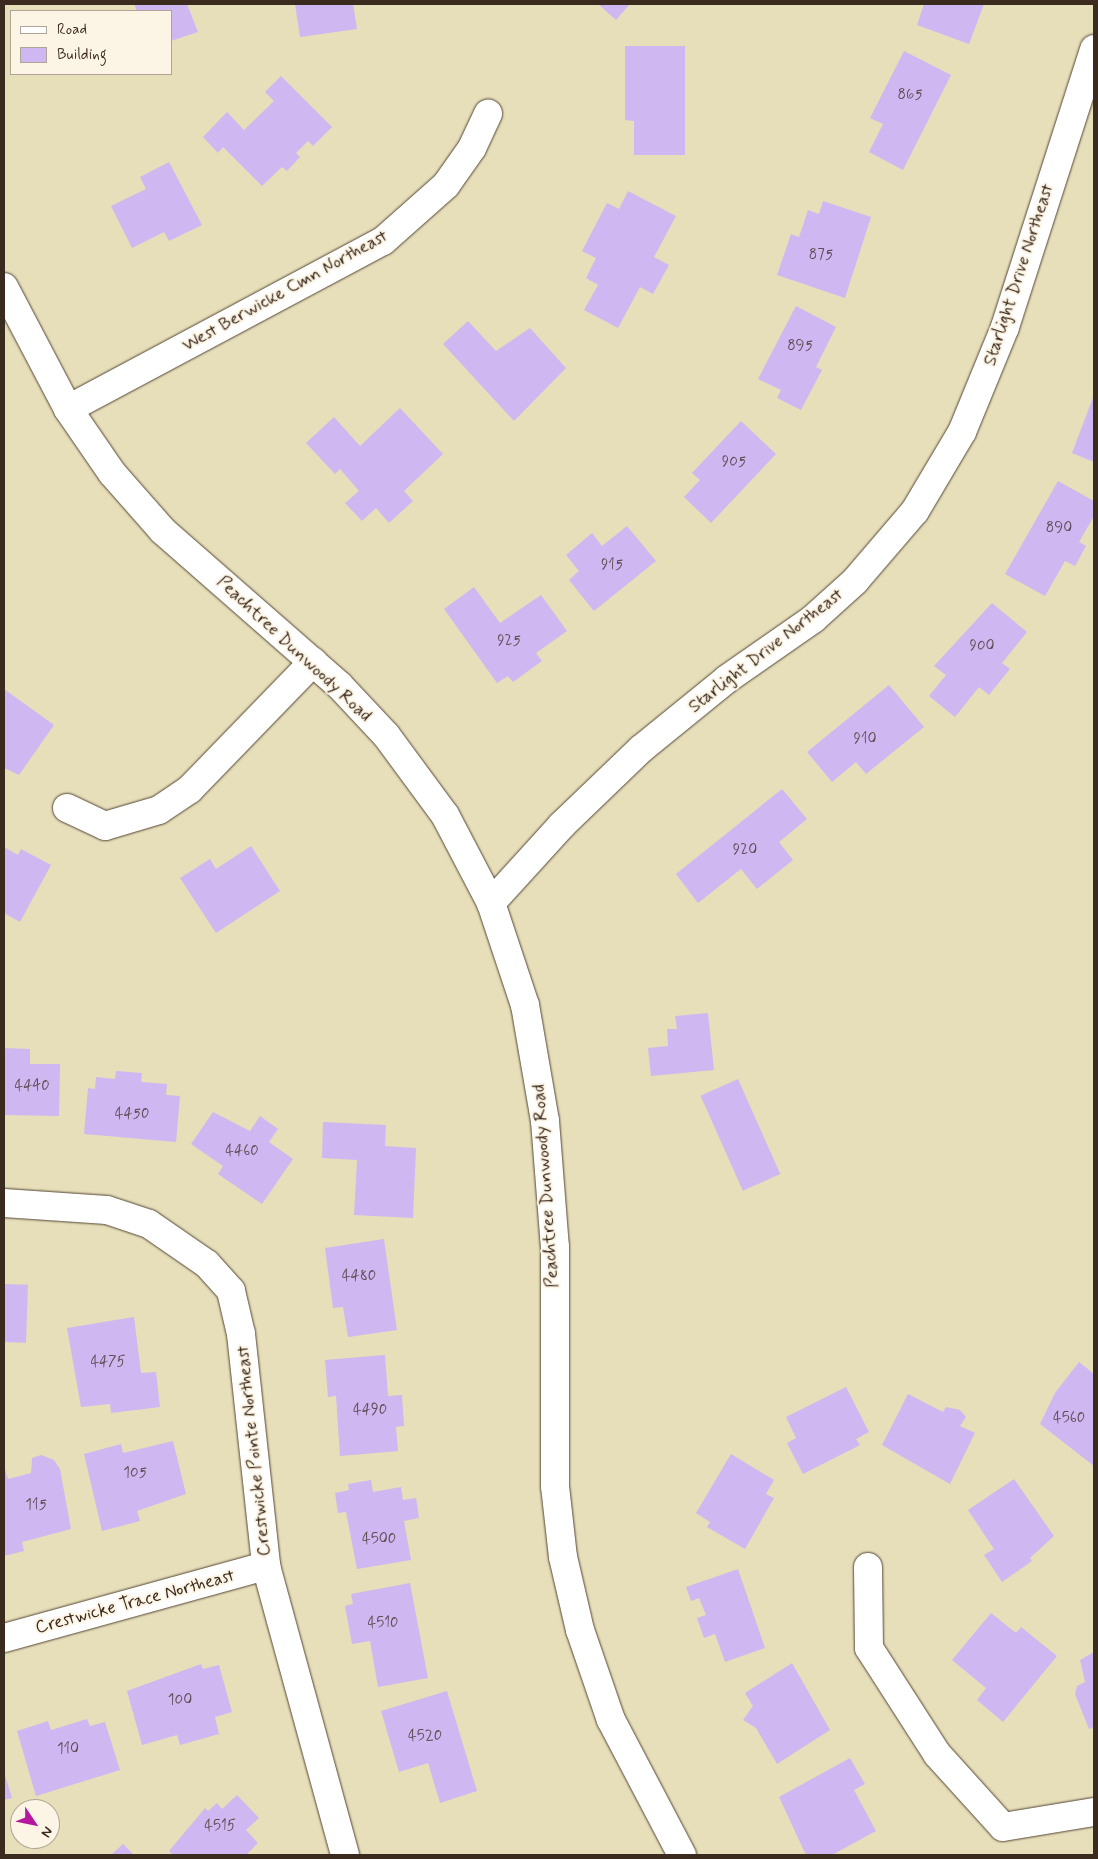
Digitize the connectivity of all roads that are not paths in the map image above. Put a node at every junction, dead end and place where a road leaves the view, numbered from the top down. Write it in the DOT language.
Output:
graph roads {
  1 [pos="1094,49"];
  2 [pos="488,114"];
  3 [pos="4,287"];
  4 [pos="68,409"];
  5 [pos="313,662"];
  6 [pos="67,808"];
  7 [pos="491,903"];
  8 [pos="4,1204"];
  9 [pos="266,1566"];
  10 [pos="868,1567"];
  11 [pos="4,1638"];
  12 [pos="1094,1812"];
  13 [pos="345,1855"];
  14 [pos="682,1855"];
  1 -- 7 [label="street, Starlight Drive Northeast"];
  2 -- 4 [label="street, West Berwicke Cmn Northeast"];
  3 -- 4 [label="street, Peachtree Dunwoody Road"];
  4 -- 5 [label="street, Peachtree Dunwoody Road"];
  5 -- 6 [label="street"];
  5 -- 7 [label="street, Peachtree Dunwoody Road"];
  7 -- 14 [label="street, Peachtree Dunwoody Road"];
  8 -- 9 [label="street, Crestwicke Pointe Northeast"];
  9 -- 11 [label="street, Crestwicke Trace Northeast"];
  9 -- 13 [label="street, Crestwicke Pointe Northeast"];
  10 -- 12 [label="street"];
}
